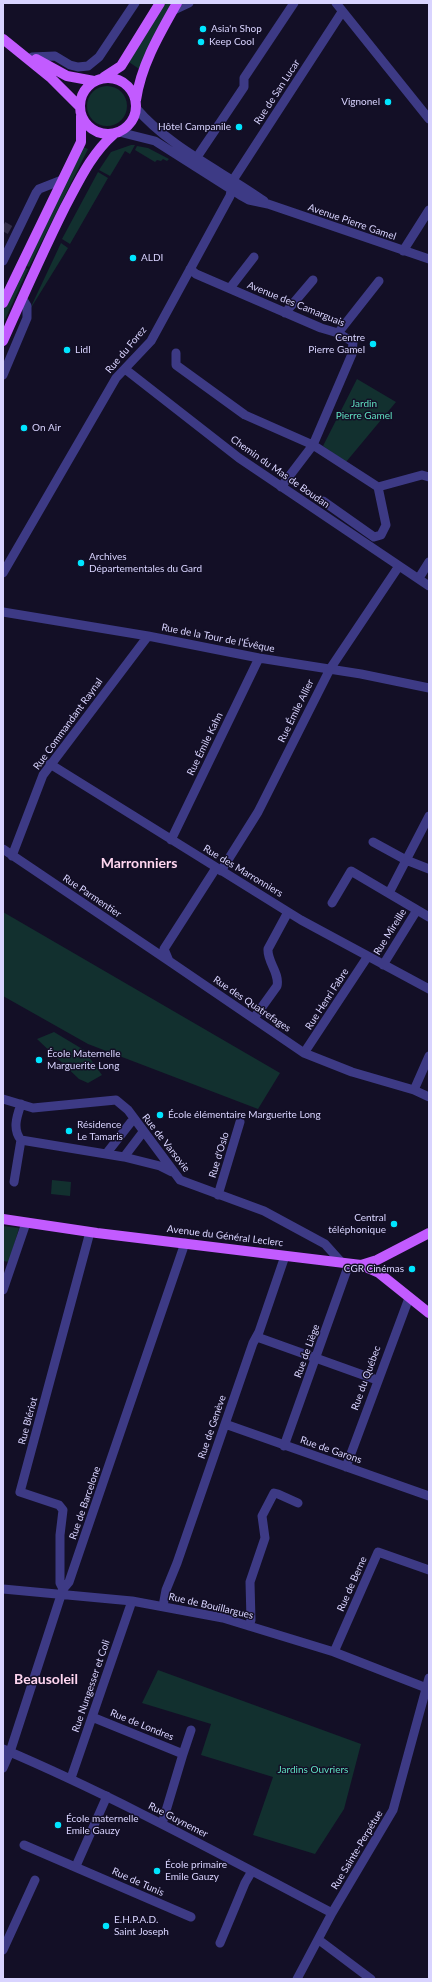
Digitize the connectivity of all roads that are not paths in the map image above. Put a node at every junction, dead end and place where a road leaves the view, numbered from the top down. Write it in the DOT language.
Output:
graph roads {
  1 [pos="135,3"];
  2 [pos="160,3"];
  3 [pos="189,3"];
  4 [pos="294,3"];
  5 [pos="339,6"];
  6 [pos="175,7"];
  7 [pos="3,39"];
  8 [pos="12,46"];
  9 [pos="32,57"];
  10 [pos="97,80"];
  11 [pos="136,105"];
  12 [pos="80,111"];
  13 [pos="429,119"];
  14 [pos="116,133"];
  15 [pos="198,157"];
  16 [pos="62,180"];
  17 [pos="232,185"];
  18 [pos="429,210"];
  19 [pos="403,251"];
  20 [pos="4,257"];
  21 [pos="254,257"];
  22 [pos="429,259"];
  23 [pos="190,269"];
  24 [pos="313,280"];
  25 [pos="379,281"];
  26 [pos="230,288"];
  27 [pos="22,298"];
  28 [pos="3,304"];
  29 [pos="285,313"];
  30 [pos="338,333"];
  31 [pos="3,341"];
  32 [pos="176,353"];
  33 [pos="125,369"];
  34 [pos="3,375"];
  35 [pos="313,445"];
  36 [pos="429,476"];
  37 [pos="282,487"];
  38 [pos="378,487"];
  39 [pos="323,501"];
  40 [pos="429,562"];
  41 [pos="399,566"];
  42 [pos="4,570"];
  43 [pos="419,578"];
  44 [pos="429,586"];
  45 [pos="3,612"];
  46 [pos="148,636"];
  47 [pos="259,658"];
  48 [pos="330,668"];
  49 [pos="429,688"];
  50 [pos="50,764"];
  51 [pos="429,816"];
  52 [pos="171,840"];
  53 [pos="373,842"];
  54 [pos="3,849"];
  55 [pos="12,856"];
  56 [pos="406,860"];
  57 [pos="429,869"];
  58 [pos="219,870"];
  59 [pos="389,893"];
  60 [pos="332,903"];
  61 [pos="417,910"];
  62 [pos="288,912"];
  63 [pos="429,917"];
  64 [pos="368,956"];
  65 [pos="169,961"];
  66 [pos="383,965"];
  67 [pos="429,989"];
  68 [pos="254,1018"];
  69 [pos="304,1053"];
  70 [pos="429,1056"];
  71 [pos="414,1090"];
  72 [pos="429,1097"];
  73 [pos="6,1100"];
  74 [pos="21,1104"];
  75 [pos="131,1122"];
  76 [pos="240,1122"];
  77 [pos="144,1132"];
  78 [pos="21,1140"];
  79 [pos="106,1154"];
  80 [pos="124,1157"];
  81 [pos="175,1174"];
  82 [pos="14,1182"];
  83 [pos="218,1195"];
  84 [pos="3,1219"];
  85 [pos="26,1223"];
  86 [pos="90,1232"];
  87 [pos="429,1233"];
  88 [pos="185,1243"];
  89 [pos="286,1256"];
  90 [pos="346,1263"];
  91 [pos="361,1265"];
  92 [pos="3,1290"];
  93 [pos="409,1298"];
  94 [pos="429,1313"];
  95 [pos="257,1338"];
  96 [pos="316,1359"];
  97 [pos="377,1380"];
  98 [pos="226,1424"];
  99 [pos="284,1446"];
  100 [pos="346,1467"];
  101 [pos="429,1496"];
  102 [pos="298,1503"];
  103 [pos="429,1570"];
  104 [pos="3,1589"];
  105 [pos="63,1592"];
  106 [pos="132,1601"];
  107 [pos="163,1606"];
  108 [pos="249,1626"];
  109 [pos="334,1652"];
  110 [pos="429,1678"];
  111 [pos="427,1688"];
  112 [pos="92,1717"];
  113 [pos="191,1730"];
  114 [pos="7,1750"];
  115 [pos="183,1754"];
  116 [pos="3,1768"];
  117 [pos="71,1778"];
  118 [pos="107,1796"];
  119 [pos="162,1824"];
  120 [pos="24,1845"];
  121 [pos="76,1866"];
  122 [pos="252,1871"];
  123 [pos="35,1880"];
  124 [pos="332,1913"];
  125 [pos="191,1917"];
  126 [pos="319,1940"];
  127 [pos="220,1943"];
  128 [pos="3,1950"];
  129 [pos="297,1979"];
  130 [pos="371,1979"];
  1 -- 9 [label="street"];
  2 -- 10 [label="main road"];
  3 -- 6 [label="street"];
  4 -- 15 [label="street"];
  5 -- 13 [label="street"];
  5 -- 17 [label="street, Rue de San Lucar"];
  6 -- 11 [label="main road"];
  7 -- 8 [label="main road"];
  8 -- 9 [label="main road"];
  8 -- 12 [label="main road"];
  9 -- 10 [label="main road"];
  10 -- 11 [label="main road"];
  10 -- 12 [label="main road"];
  11 -- 14 [label="main road"];
  11 -- 15 [label="street, Avenue Pierre Gamel"];
  12 -- 14 [label="main road"];
  12 -- 16 [label="main road"];
  14 -- 17 [label="street, Avenue Pierre Gamel"];
  14 -- 27 [label="main road"];
  15 -- 17 [label="street, Avenue Pierre Gamel"];
  16 -- 20 [label="street"];
  16 -- 28 [label="main road"];
  17 -- 19 [label="street, Avenue Pierre Gamel"];
  17 -- 23 [label="street, Rue du Forez"];
  18 -- 19 [label="street"];
  19 -- 22 [label="street, Avenue Pierre Gamel"];
  21 -- 26 [label="street"];
  23 -- 26 [label="street, Avenue des Camarguais"];
  23 -- 33 [label="street, Rue du Forez"];
  24 -- 29 [label="street"];
  25 -- 30 [label="street"];
  26 -- 29 [label="street, Avenue des Camarguais"];
  27 -- 31 [label="main road"];
  27 -- 34 [label="street"];
  29 -- 30 [label="street, Avenue des Camarguais"];
  30 -- 35 [label="street, Avenue des Camarguais"];
  32 -- 35 [label="street"];
  33 -- 37 [label="street, Chemin du Mas de Boudan"];
  33 -- 42 [label="street, Rue du Forez"];
  35 -- 37 [label="street, Avenue des Camarguais"];
  35 -- 38 [label="street"];
  36 -- 38 [label="street"];
  37 -- 41 [label="street, Chemin du Mas de Boudan"];
  38 -- 39 [label="street"];
  40 -- 43 [label="street"];
  41 -- 43 [label="street, Chemin du Mas de Boudan"];
  41 -- 48 [label="street, Rue Émile Allier"];
  43 -- 44 [label="street, Chemin du Mas de Boudan"];
  45 -- 46 [label="street, Rue de la Tour de l'Évêque"];
  46 -- 47 [label="street, Rue de la Tour de l'Évêque"];
  46 -- 50 [label="street, Rue Commandant Raynal"];
  47 -- 48 [label="street, Rue de la Tour de l'Évêque"];
  47 -- 52 [label="street, Rue Émile Kahn"];
  48 -- 49 [label="street, Rue de la Tour de l'Évêque"];
  48 -- 58 [label="street, Rue Émile Allier"];
  50 -- 52 [label="street, Rue des Marronniers"];
  50 -- 55 [label="street, Rue Commandant Raynal"];
  51 -- 56 [label="street"];
  52 -- 58 [label="street, Rue des Marronniers"];
  53 -- 56 [label="street"];
  54 -- 55 [label="street, Rue Parmentier"];
  55 -- 65 [label="street, Rue Parmentier"];
  56 -- 57 [label="street"];
  56 -- 59 [label="street"];
  58 -- 62 [label="street, Rue des Marronniers"];
  58 -- 65 [label="street"];
  59 -- 60 [label="street"];
  59 -- 61 [label="street"];
  61 -- 63 [label="street"];
  61 -- 66 [label="street, Rue Mireille"];
  62 -- 64 [label="street, Rue des Marronniers"];
  62 -- 68 [label="street"];
  64 -- 66 [label="street, Rue des Marronniers"];
  64 -- 69 [label="street, Rue Henri Fabre"];
  65 -- 68 [label="street, Rue des Quatrefages"];
  66 -- 67 [label="street, Rue des Marronniers"];
  68 -- 69 [label="street, Rue des Quatrefages"];
  69 -- 71 [label="street, Rue des Quatrefages"];
  70 -- 71 [label="street"];
  71 -- 72 [label="street, Rue des Quatrefages"];
  73 -- 74 [label="street, Rue de Varsovie"];
  74 -- 77 [label="street, Rue de Varsovie"];
  74 -- 78 [label="street"];
  75 -- 79 [label="street"];
  76 -- 83 [label="street, Rue d'Oslo"];
  77 -- 80 [label="street"];
  77 -- 81 [label="street, Rue de Varsovie"];
  78 -- 79 [label="street"];
  78 -- 82 [label="street"];
  79 -- 80 [label="street"];
  80 -- 81 [label="street"];
  81 -- 83 [label="street, Rue de Varsovie"];
  83 -- 90 [label="street, Rue de Varsovie"];
  84 -- 85 [label="main road, Avenue du Général Leclerc"];
  85 -- 86 [label="main road, Avenue du Général Leclerc"];
  85 -- 92 [label="street"];
  86 -- 88 [label="main road, Avenue du Général Leclerc"];
  86 -- 105 [label="street, Rue Blériot"];
  87 -- 91 [label="main road"];
  88 -- 89 [label="main road, Avenue du Général Leclerc"];
  88 -- 105 [label="street, Rue de Barcelone"];
  89 -- 90 [label="main road, Avenue du Général Leclerc"];
  89 -- 95 [label="street, Rue de Genève"];
  90 -- 91 [label="main road, Avenue du Général Leclerc"];
  90 -- 96 [label="street, Rue de Liège"];
  91 -- 93 [label="main road, Avenue du Général Leclerc"];
  93 -- 94 [label="main road, Avenue du Général Leclerc"];
  93 -- 97 [label="street, Rue du Québec"];
  95 -- 96 [label="street"];
  95 -- 98 [label="street, Rue de Genève"];
  96 -- 97 [label="street"];
  96 -- 99 [label="street, Rue de Liège"];
  97 -- 100 [label="street, Rue du Québec"];
  98 -- 99 [label="street, Rue de Garons"];
  98 -- 107 [label="street, Rue de Genève"];
  99 -- 100 [label="street, Rue de Garons"];
  100 -- 101 [label="street, Rue de Garons"];
  102 -- 108 [label="street"];
  103 -- 109 [label="street, Rue de Berne"];
  104 -- 105 [label="street, Rue de Bouillargues"];
  105 -- 106 [label="street, Rue de Bouillargues"];
  105 -- 114 [label="street, Rue de Barcelone"];
  106 -- 107 [label="street, Rue de Bouillargues"];
  106 -- 112 [label="street, Rue Nungesser et Coli"];
  107 -- 108 [label="street, Rue de Bouillargues"];
  108 -- 109 [label="street, Rue de Bouillargues"];
  109 -- 111 [label="street, Rue de Bouillargues"];
  110 -- 111 [label="street, Rue Sainte-Perpétue"];
  111 -- 124 [label="street, Rue Sainte-Perpétue"];
  112 -- 115 [label="street, Rue de Londres"];
  112 -- 117 [label="street, Rue Nungesser et Coli"];
  113 -- 115 [label="street, Rue de Londres"];
  114 -- 116 [label="street, Rue de Barcelone"];
  114 -- 117 [label="street, Rue Guynemer"];
  115 -- 119 [label="street, Rue de Londres"];
  117 -- 118 [label="street, Rue Guynemer"];
  118 -- 119 [label="street, Rue Guynemer"];
  118 -- 121 [label="street"];
  119 -- 122 [label="street, Rue Guynemer"];
  120 -- 121 [label="street, Rue de Tunis"];
  121 -- 125 [label="street, Rue de Tunis"];
  122 -- 124 [label="street, Rue Guynemer"];
  122 -- 127 [label="street"];
  123 -- 128 [label="street"];
  124 -- 126 [label="street, Rue Sainte-Perpétue"];
  126 -- 129 [label="street, Rue Sainte-Perpétue"];
  126 -- 130 [label="street"];
}
